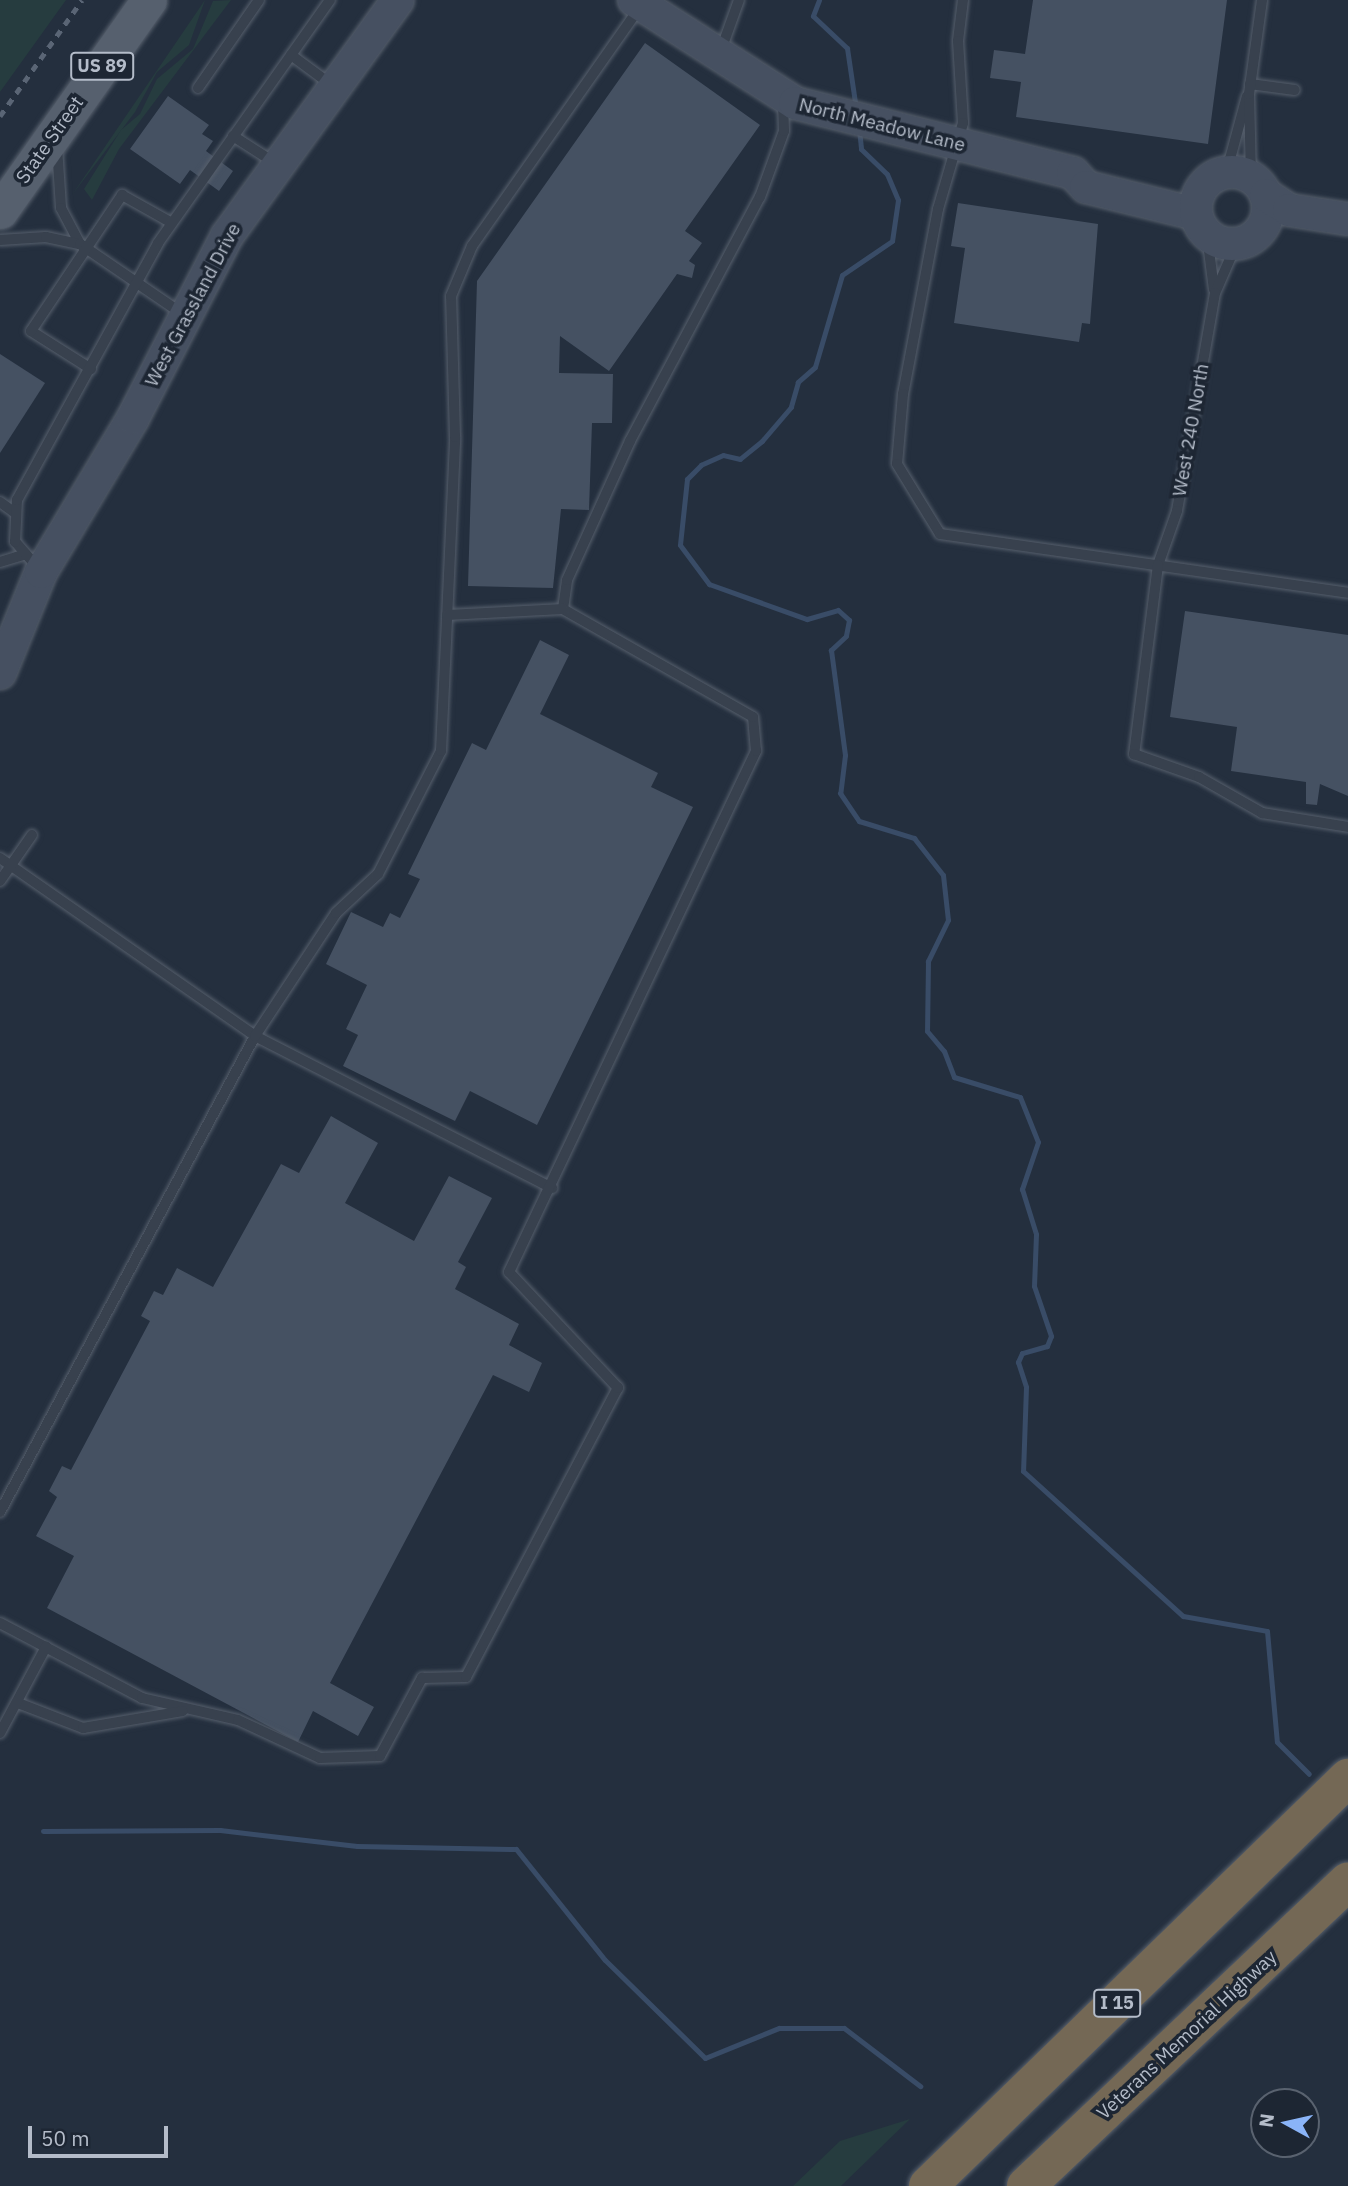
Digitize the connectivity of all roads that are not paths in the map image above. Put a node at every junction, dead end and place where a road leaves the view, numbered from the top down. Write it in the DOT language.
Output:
graph roads {
  1 [pos="149,0"];
  2 [pos="259,0"];
  3 [pos="330,0"];
  4 [pos="398,0"];
  5 [pos="739,0"];
  6 [pos="963,0"];
  7 [pos="1262,0"];
  8 [pos="638,3"];
  9 [pos="291,55"];
  10 [pos="718,58"];
  11 [pos="333,86"];
  12 [pos="198,88"];
  13 [pos="1250,89"];
  14 [pos="1295,90"];
  15 [pos="789,100"];
  16 [pos="56,132"];
  17 [pos="233,136"];
  18 [pos="946,141"];
  19 [pos="277,165"];
  20 [pos="1073,173"];
  21 [pos="1213,178"];
  22 [pos="1258,186"];
  23 [pos="0,211"];
  24 [pos="1348,219"];
  25 [pos="172,223"];
  26 [pos="1225,231"];
  27 [pos="0,240"];
  28 [pos="1348,240"];
  29 [pos="84,246"];
  30 [pos="133,282"];
  31 [pos="1214,293"];
  32 [pos="185,317"];
  33 [pos="91,369"];
  34 [pos="0,502"];
  35 [pos="14,512"];
  36 [pos="0,562"];
  37 [pos="33,563"];
  38 [pos="1158,565"];
  39 [pos="1348,593"];
  40 [pos="563,608"];
  41 [pos="447,615"];
  42 [pos="7,633"];
  43 [pos="0,673"];
  44 [pos="1348,827"];
  45 [pos="32,835"];
  46 [pos="0,858"];
  47 [pos="10,866"];
  48 [pos="0,881"];
  49 [pos="255,1036"];
  50 [pos="552,1188"];
  51 [pos="0,1512"];
  52 [pos="0,1623"];
  53 [pos="46,1647"];
  54 [pos="18,1703"];
  55 [pos="186,1710"];
  56 [pos="0,1733"];
  57 [pos="1348,1778"];
  58 [pos="1348,1882"];
  59 [pos="929,2186"];
  60 [pos="1026,2186"];
  1 -- 16 [label="main road, State Street / US 89"];
  2 -- 12 [label="lane"];
  3 -- 9 [label="lane"];
  4 -- 11 [label="street, West Grassland Drive"];
  5 -- 10 [label="lane"];
  6 -- 18 [label="lane"];
  7 -- 13 [label="lane"];
  8 -- 10 [label="street, North Meadow Lane"];
  8 -- 41 [label="lane"];
  9 -- 11 [label="lane"];
  9 -- 17 [label="lane"];
  10 -- 15 [label="street, North Meadow Lane"];
  11 -- 19 [label="street, West Grassland Drive"];
  13 -- 14 [label="lane"];
  13 -- 21 [label="lane"];
  13 -- 22 [label="lane"];
  15 -- 18 [label="street, North Meadow Lane"];
  15 -- 40 [label="lane"];
  16 -- 23 [label="main road, State Street / US 89"];
  16 -- 29 [label="lane"];
  17 -- 19 [label="lane"];
  17 -- 25 [label="lane"];
  18 -- 20 [label="street, North Meadow Lane"];
  18 -- 38 [label="lane"];
  19 -- 32 [label="street, West Grassland Drive"];
  20 -- 21 [label="street, North Meadow Lane"];
  20 -- 26 [label="street, North Meadow Lane"];
  21 -- 22 [label="street, North Meadow Lane"];
  21 -- 26 [label="street"];
  22 -- 24 [label="street"];
  22 -- 26 [label="street"];
  25 -- 29 [label="lane"];
  25 -- 30 [label="lane"];
  26 -- 28 [label="street, North Meadow Lane"];
  26 -- 31 [label="lane, West 240 North"];
  26 -- 31 [label="lane, West 240 North"];
  27 -- 29 [label="lane"];
  29 -- 30 [label="lane"];
  29 -- 33 [label="lane"];
  30 -- 32 [label="lane"];
  30 -- 33 [label="lane"];
  31 -- 38 [label="lane, West 240 North"];
  32 -- 37 [label="street, West Grassland Drive"];
  33 -- 35 [label="lane"];
  34 -- 35 [label="lane"];
  35 -- 37 [label="lane"];
  36 -- 37 [label="lane"];
  37 -- 42 [label="street, West Grassland Drive"];
  38 -- 39 [label="lane"];
  38 -- 44 [label="lane, West 240 North"];
  40 -- 41 [label="lane"];
  40 -- 50 [label="lane"];
  41 -- 49 [label="lane"];
  42 -- 43 [label="street, West Grassland Drive"];
  45 -- 47 [label="lane"];
  46 -- 47 [label="lane"];
  47 -- 48 [label="lane"];
  47 -- 49 [label="lane"];
  49 -- 50 [label="lane"];
  49 -- 51 [label="lane"];
  50 -- 55 [label="lane"];
  52 -- 53 [label="lane"];
  53 -- 54 [label="lane"];
  53 -- 55 [label="lane"];
  54 -- 55 [label="lane"];
  54 -- 56 [label="lane"];
  57 -- 59 [label="highway, I 15"];
  58 -- 60 [label="highway, Veterans Memorial Highway"];
}
